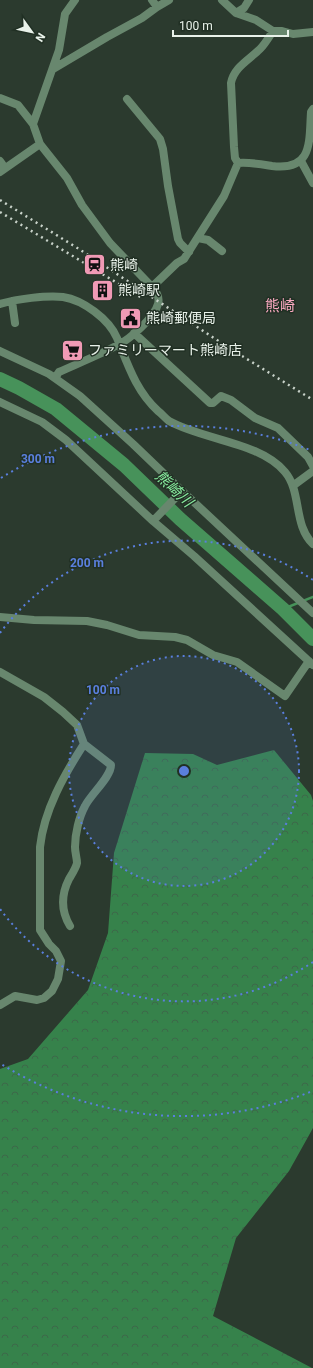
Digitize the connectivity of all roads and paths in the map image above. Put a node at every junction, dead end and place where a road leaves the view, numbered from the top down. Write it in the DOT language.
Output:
graph roads {
  1 [pos="76,0"];
  2 [pos="169,0"];
  3 [pos="222,0"];
  4 [pos="249,0"];
  5 [pos="155,3"];
  6 [pos="236,13"];
  7 [pos="273,31"];
  8 [pos="313,32"];
  9 [pos="53,69"];
  10 [pos="0,98"];
  11 [pos="126,99"];
  12 [pos="313,109"];
  13 [pos="33,124"];
  14 [pos="40,144"];
  15 [pos="310,151"];
  16 [pos="0,161"];
  17 [pos="301,161"];
  18 [pos="238,163"];
  19 [pos="3,170"];
  20 [pos="313,183"];
  21 [pos="198,238"];
  22 [pos="222,251"];
  23 [pos="190,252"];
  24 [pos="152,287"];
  25 [pos="12,303"];
  26 [pos="0,304"];
  27 [pos="15,323"];
  28 [pos="134,332"];
  29 [pos="119,344"];
  30 [pos="0,351"];
  31 [pos="55,378"];
  32 [pos="0,402"];
  33 [pos="313,466"];
  34 [pos="313,471"];
  35 [pos="294,485"];
  36 [pos="181,493"];
  37 [pos="153,520"];
  38 [pos="313,544"];
  39 [pos="311,611"];
  40 [pos="0,617"];
  41 [pos="311,663"];
  42 [pos="0,672"];
  43 [pos="84,744"];
  44 [pos="70,926"];
  45 [pos="0,1005"];
  1 -- 9 [label="street"];
  2 -- 5 [label="street"];
  3 -- 6 [label="street"];
  4 -- 6 [label="street"];
  5 -- 9 [label="street"];
  6 -- 7 [label="street"];
  7 -- 8 [label="street"];
  7 -- 18 [label="street"];
  9 -- 13 [label="street"];
  10 -- 13 [label="street"];
  11 -- 23 [label="street"];
  12 -- 15 [label="street"];
  13 -- 14 [label="street"];
  14 -- 19 [label="street"];
  14 -- 24 [label="street"];
  15 -- 17 [label="street"];
  16 -- 19 [label="street"];
  17 -- 18 [label="street"];
  17 -- 20 [label="street"];
  18 -- 21 [label="street"];
  21 -- 22 [label="street"];
  21 -- 23 [label="street"];
  23 -- 24 [label="street"];
  24 -- 28 [label="street"];
  25 -- 26 [label="street"];
  25 -- 27 [label="street"];
  25 -- 29 [label="street"];
  28 -- 29 [label="street"];
  28 -- 33 [label="street"];
  29 -- 31 [label="street"];
  29 -- 35 [label="street"];
  30 -- 31 [label="street"];
  31 -- 36 [label="street"];
  32 -- 37 [label="street"];
  34 -- 35 [label="street"];
  35 -- 38 [label="street"];
  36 -- 37 [label="street"];
  36 -- 39 [label="street"];
  37 -- 41 [label="street"];
  40 -- 41 [label="street"];
  42 -- 43 [label="street"];
  43 -- 44 [label="street"];
  43 -- 45 [label="street"];
}
